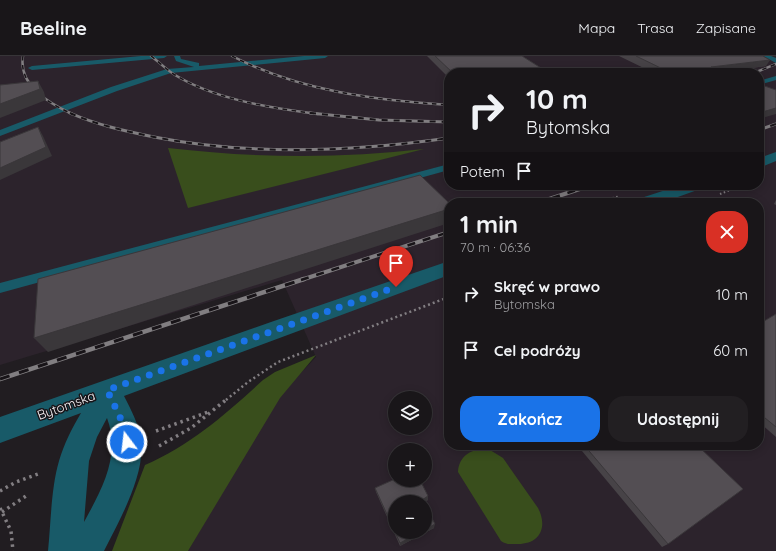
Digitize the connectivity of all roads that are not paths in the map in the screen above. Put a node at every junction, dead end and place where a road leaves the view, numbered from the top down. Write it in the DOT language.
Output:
graph roads {
  1 [pos="164,56"];
  2 [pos="324,56"];
  3 [pos="766,56"];
  4 [pos="178,58"];
  5 [pos="776,62"];
  6 [pos="203,67"];
  7 [pos="32,68"];
  8 [pos="776,78"];
  9 [pos="764,81"];
  10 [pos="0,133"];
  11 [pos="776,156"];
  12 [pos="764,161"];
  13 [pos="444,168"];
  14 [pos="682,190"];
  15 [pos="659,198"];
  16 [pos="444,270"];
  17 [pos="0,288"];
  18 [pos="107,390"];
  19 [pos="0,430"];
  20 [pos="66,551"];
  21 [pos="86,551"];
  1 -- 4 [label="lane"];
  1 -- 7 [label="lane"];
  2 -- 6 [label="lane"];
  3 -- 5 [label="lane"];
  4 -- 6 [label="lane"];
  6 -- 10 [label="lane"];
  8 -- 9 [label="lane"];
  11 -- 12 [label="street"];
  13 -- 17 [label="lane"];
  14 -- 15 [label="street"];
  16 -- 18 [label="street, Bytomska"];
  18 -- 19 [label="street, Bytomska"];
  18 -- 20 [label="street"];
  18 -- 21 [label="street"];
}
